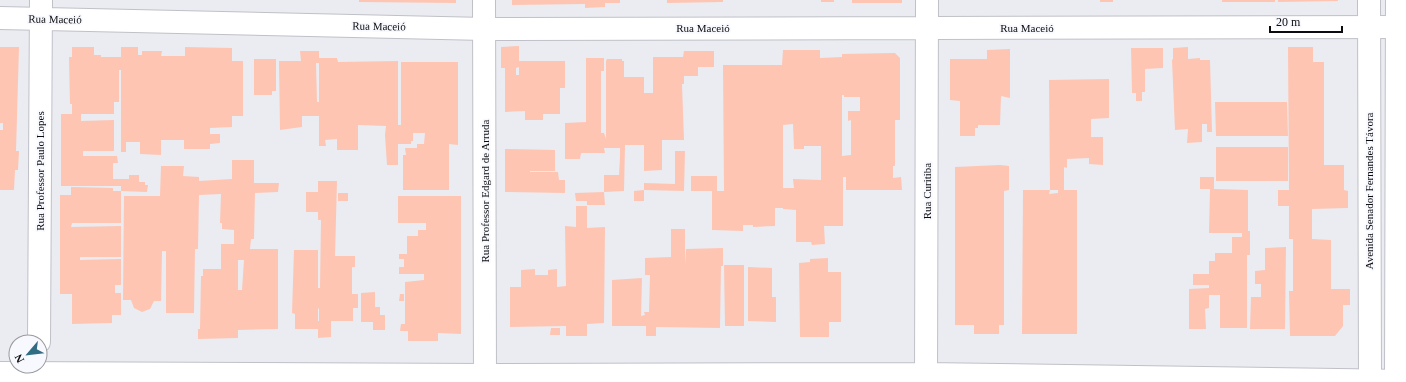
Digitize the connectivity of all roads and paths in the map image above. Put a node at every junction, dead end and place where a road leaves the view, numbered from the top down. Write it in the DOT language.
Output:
graph roads {
  1 [pos="484,0"];
  2 [pos="927,0"];
  3 [pos="1369,0"];
  4 [pos="1397,0"];
  5 [pos="41,9"];
  6 [pos="0,18"];
  7 [pos="1401,27"];
  8 [pos="927,28"];
  9 [pos="1369,28"];
  10 [pos="485,29"];
  11 [pos="39,334"];
  12 [pos="39,374"];
  13 [pos="926,378"];
  14 [pos="485,379"];
  15 [pos="1399,381"];
  16 [pos="1370,382"];
  1 -- 10 [label="street, Rua Professor Edgard de Arruda"];
  2 -- 8 [label="street, Rua Curitiba"];
  3 -- 9 [label="street, Avenida Senador Fernandes Távora"];
  4 -- 7 [label="street"];
  5 -- 6 [label="street, Rua Maceió"];
  5 -- 10 [label="street, Rua Maceió"];
  5 -- 11 [label="street, Rua Professor Paulo Lopes"];
  7 -- 9 [label="street, Rua Maceió"];
  7 -- 15 [label="street"];
  8 -- 9 [label="street, Rua Maceió"];
  8 -- 10 [label="street, Rua Maceió"];
  8 -- 13 [label="street, Rua Curitiba"];
  9 -- 16 [label="street, Avenida Senador Fernandes Távora"];
  10 -- 14 [label="street, Rua Professor Edgard de Arruda"];
  12 -- 14 [label="street"];
  13 -- 14 [label="street"];
  13 -- 16 [label="street"];
  15 -- 16 [label="street"];
}
